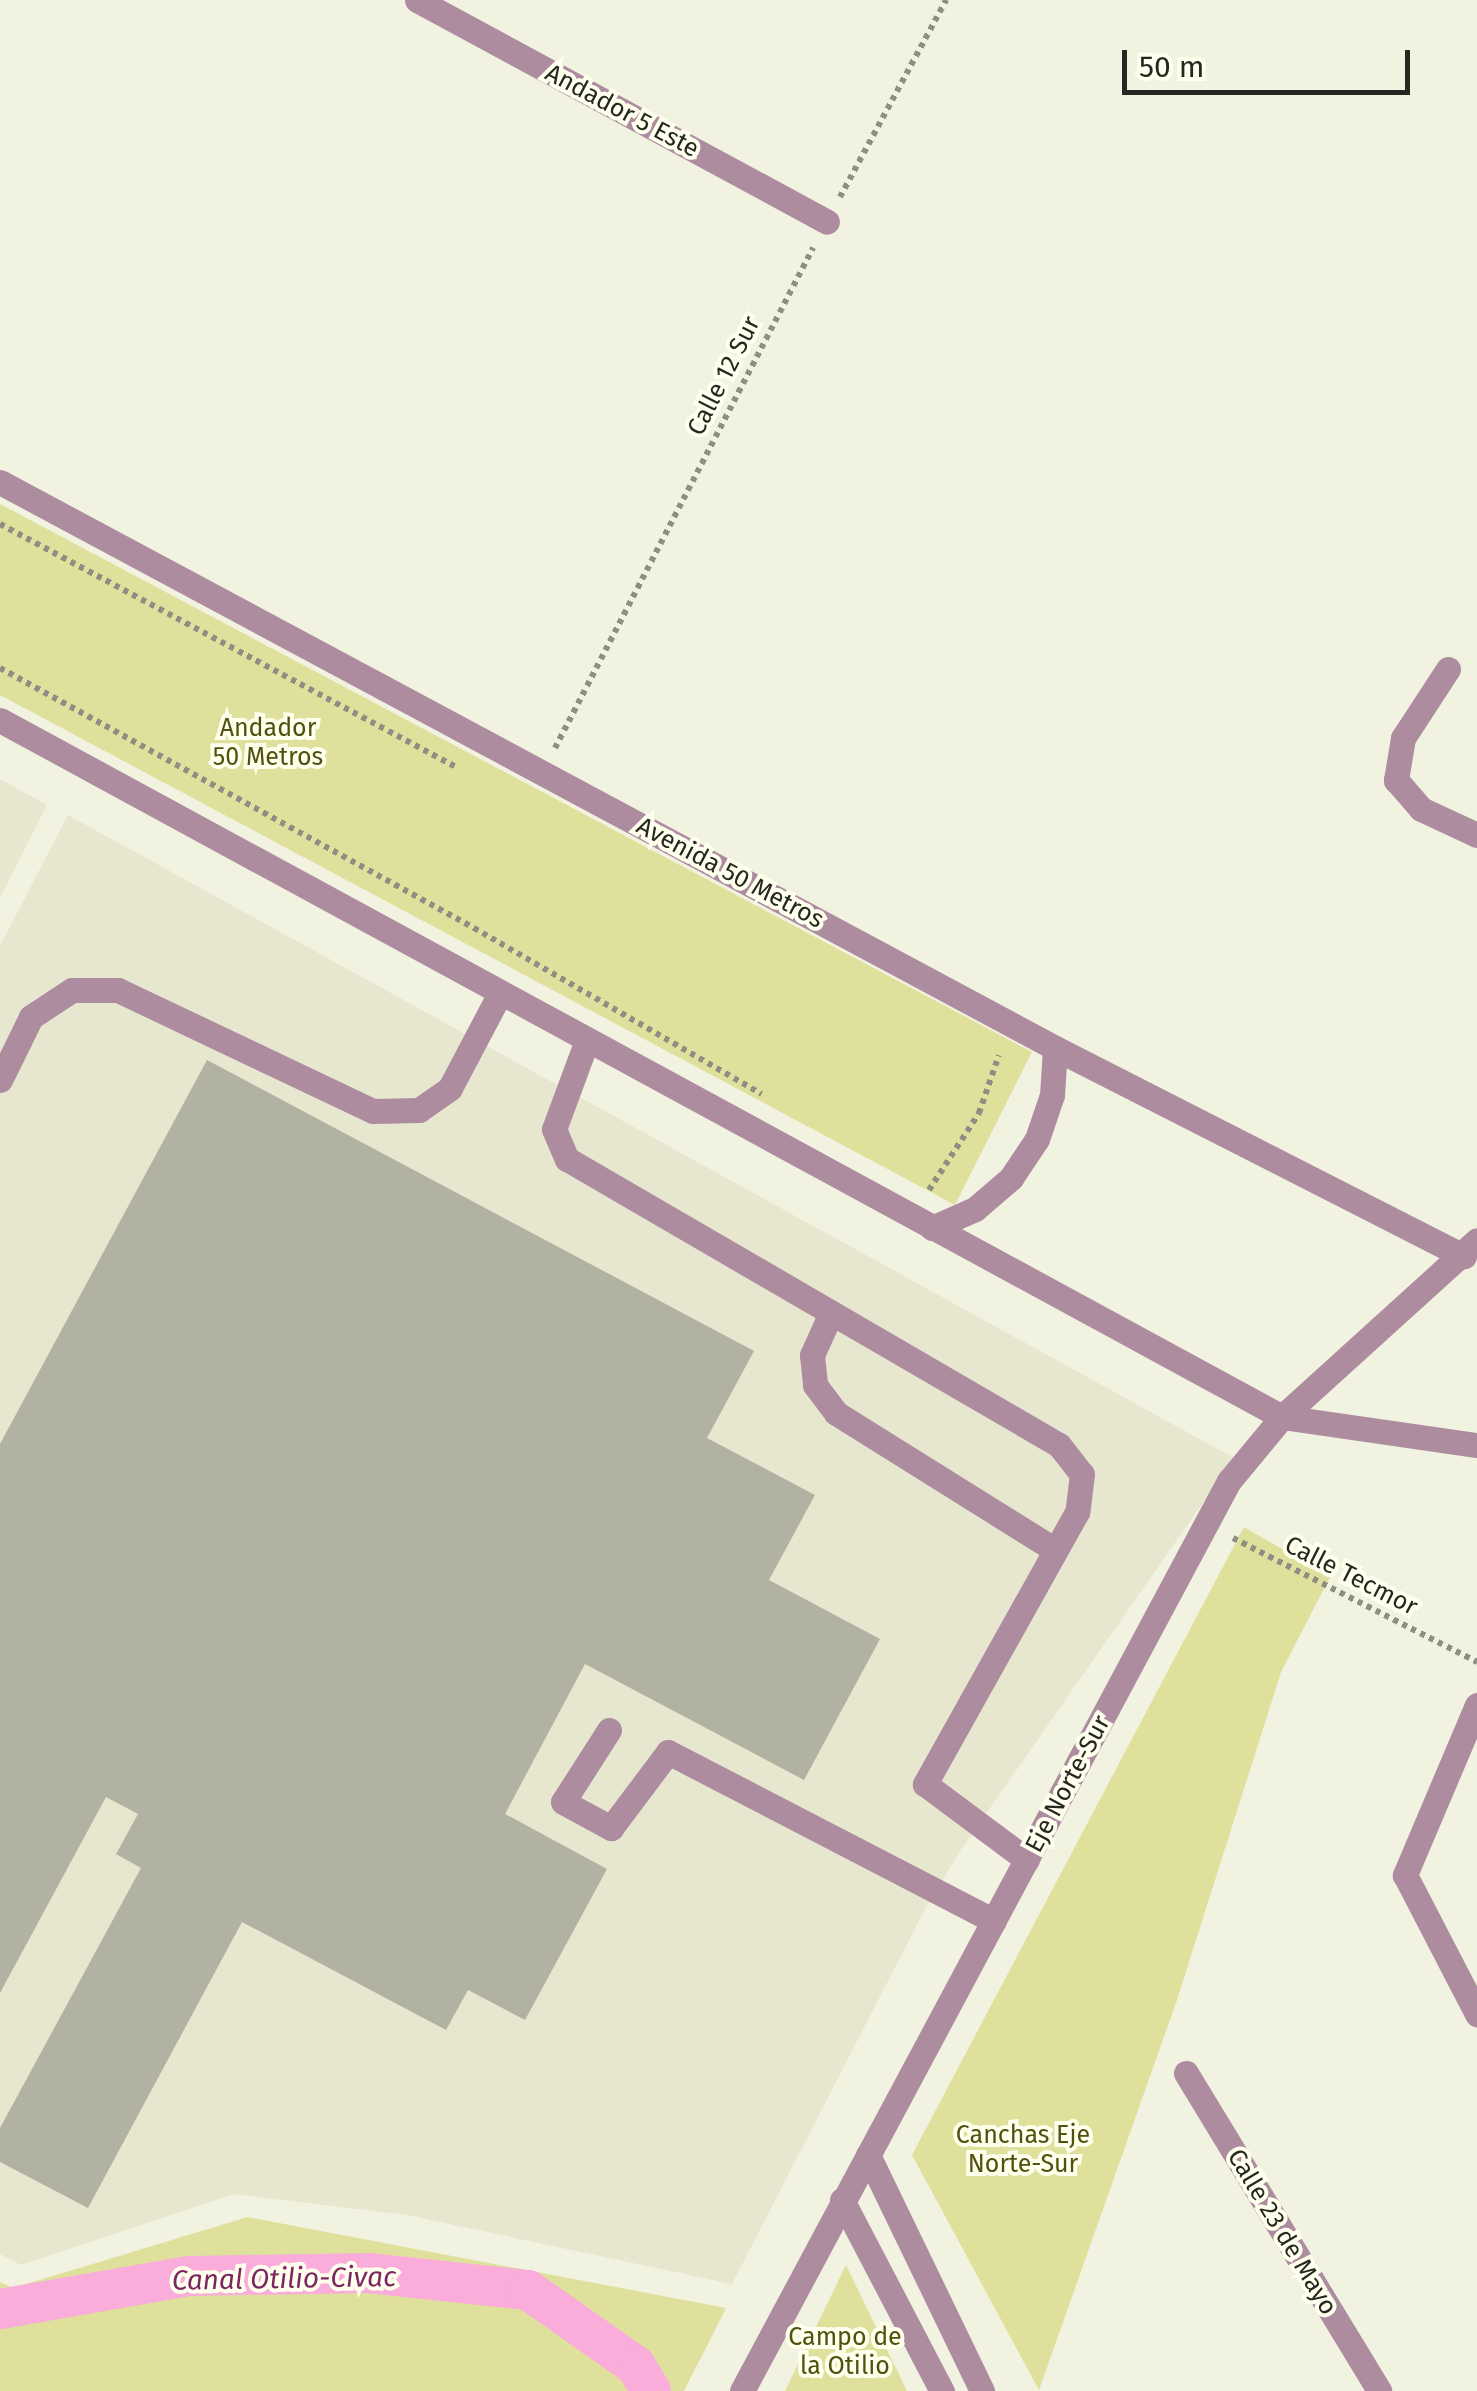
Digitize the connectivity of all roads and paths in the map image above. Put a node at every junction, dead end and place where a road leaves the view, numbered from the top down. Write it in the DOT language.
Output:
graph roads {
  1 [pos="418,0"];
  2 [pos="946,0"];
  3 [pos="827,222"];
  4 [pos="0,482"];
  5 [pos="0,524"];
  6 [pos="0,668"];
  7 [pos="1448,669"];
  8 [pos="0,720"];
  9 [pos="461,770"];
  10 [pos="543,772"];
  11 [pos="1477,835"];
  12 [pos="500,992"];
  13 [pos="587,1040"];
  14 [pos="984,1047"];
  15 [pos="1054,1048"];
  16 [pos="0,1080"];
  17 [pos="778,1104"];
  18 [pos="914,1182"];
  19 [pos="932,1228"];
  20 [pos="1470,1248"];
  21 [pos="831,1313"];
  22 [pos="1282,1417"];
  23 [pos="1477,1445"];
  24 [pos="1208,1526"];
  25 [pos="1055,1550"];
  26 [pos="1477,1662"];
  27 [pos="1476,1708"];
  28 [pos="609,1730"];
  29 [pos="1027,1860"];
  30 [pos="994,1921"];
  31 [pos="1477,2014"];
  32 [pos="1186,2074"];
  33 [pos="868,2155"];
  34 [pos="842,2200"];
  35 [pos="742,2391"];
  36 [pos="942,2391"];
  37 [pos="982,2391"];
  38 [pos="1379,2391"];
  1 -- 3 [label="street, Andador 5 Este"];
  2 -- 3 [label="path, Calle 12 Sur"];
  3 -- 10 [label="path, Calle 12 Sur"];
  4 -- 10 [label="street, Avenida 50 Metros"];
  5 -- 9 [label="path"];
  6 -- 17 [label="path"];
  7 -- 11 [label="street"];
  8 -- 12 [label="street"];
  10 -- 15 [label="street, Avenida 50 Metros"];
  12 -- 13 [label="street"];
  12 -- 16 [label="street"];
  13 -- 19 [label="street"];
  13 -- 21 [label="street"];
  14 -- 18 [label="path"];
  15 -- 19 [label="street"];
  15 -- 20 [label="street, Avenida 50 Metros"];
  19 -- 22 [label="street"];
  20 -- 22 [label="street, Eje Norte-Sur"];
  21 -- 25 [label="street"];
  21 -- 25 [label="street"];
  22 -- 23 [label="street"];
  22 -- 24 [label="street, Eje Norte-Sur"];
  24 -- 26 [label="path, Calle Tecmor"];
  24 -- 29 [label="street, Eje Norte-Sur"];
  25 -- 29 [label="street"];
  27 -- 31 [label="street"];
  28 -- 30 [label="street"];
  29 -- 30 [label="street, Eje Norte-Sur"];
  30 -- 33 [label="street, Eje Norte-Sur"];
  32 -- 38 [label="street, Calle 23 de Mayo"];
  33 -- 34 [label="street, Eje Norte-Sur"];
  33 -- 37 [label="street"];
  34 -- 35 [label="street, Eje Norte-Sur"];
  34 -- 36 [label="street"];
}
